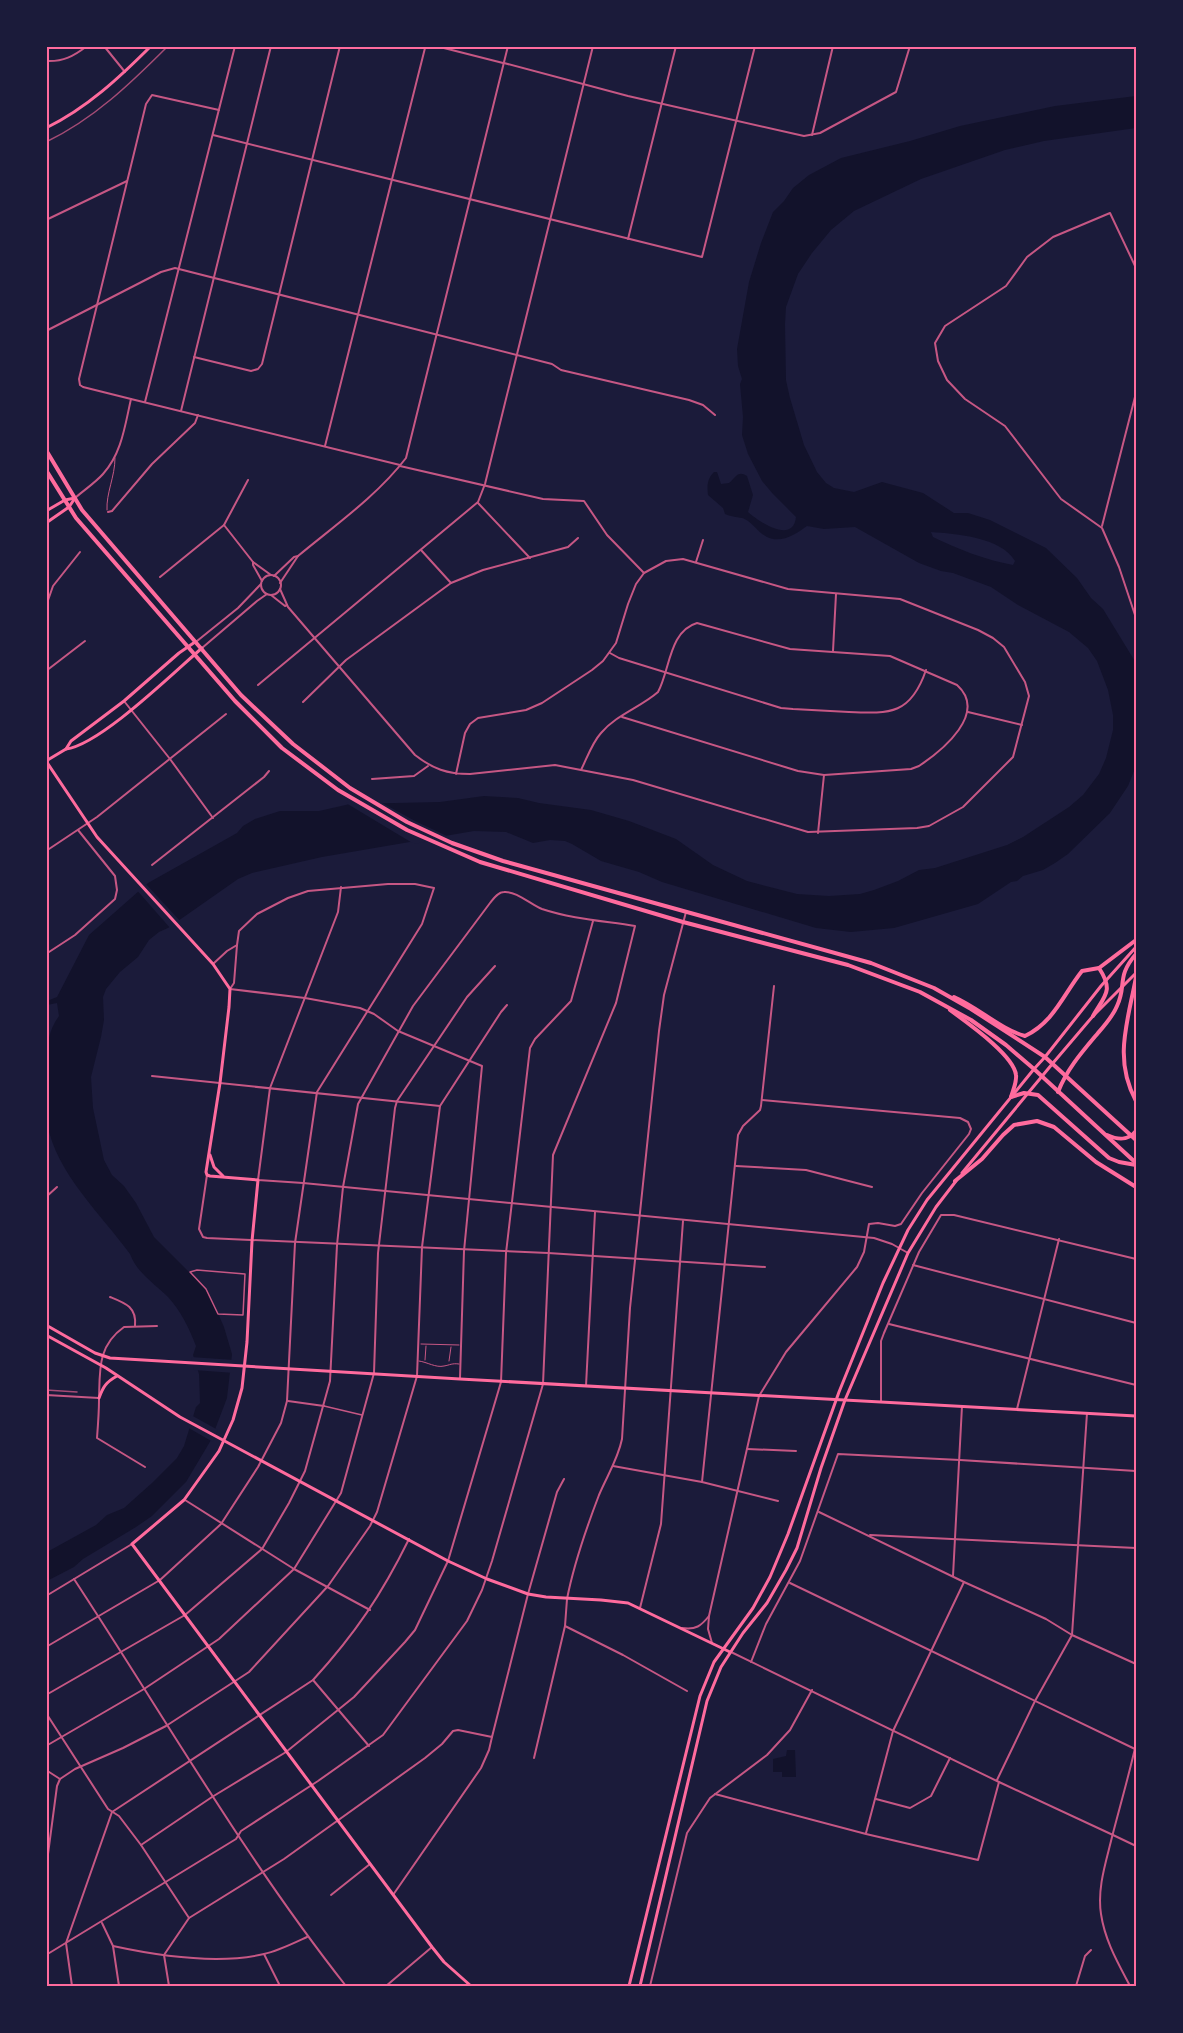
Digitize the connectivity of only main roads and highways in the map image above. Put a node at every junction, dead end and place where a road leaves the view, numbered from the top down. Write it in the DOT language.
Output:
graph roads {
  1 [pos="151,46"];
  2 [pos="46,128"];
  3 [pos="46,450"];
  4 [pos="46,470"];
  5 [pos="75,498"];
  6 [pos="65,500"];
  7 [pos="69,507"];
  8 [pos="46,512"];
  9 [pos="46,523"];
  10 [pos="196,641"];
  11 [pos="187,648"];
  12 [pos="202,648"];
  13 [pos="194,655"];
  14 [pos="66,749"];
  15 [pos="46,761"];
  16 [pos="1137,940"];
  17 [pos="1137,947"];
  18 [pos="1137,954"];
  19 [pos="1099,968"];
  20 [pos="1137,975"];
  21 [pos="1106,979"];
  22 [pos="934,988"];
  23 [pos="1121,989"];
  24 [pos="934,999"];
  25 [pos="1093,1016"];
  26 [pos="1045,1058"];
  27 [pos="1053,1063"];
  28 [pos="1034,1068"];
  29 [pos="1065,1074"];
  30 [pos="1042,1076"];
  31 [pos="1058,1092"];
  32 [pos="1028,1093"];
  33 [pos="1011,1097"];
  34 [pos="1137,1101"];
  35 [pos="1137,1131"];
  36 [pos="1101,1132"];
  37 [pos="1132,1137"];
  38 [pos="1137,1140"];
  39 [pos="209,1153"];
  40 [pos="1137,1164"];
  41 [pos="225,1177"];
  42 [pos="956,1181"];
  43 [pos="1137,1186"];
  44 [pos="46,1325"];
  45 [pos="46,1335"];
  46 [pos="245,1366"];
  47 [pos="117,1376"];
  48 [pos="99,1398"];
  49 [pos="836,1400"];
  50 [pos="846,1400"];
  51 [pos="1137,1416"];
  52 [pos="225,1440"];
  53 [pos="723,1648"];
  54 [pos="730,1652"];
  55 [pos="471,1986"];
  56 [pos="629,1986"];
  57 [pos="640,1986"];
  1 -- 2 [label="main road"];
  3 -- 5 [label="highway"];
  4 -- 6 [label="highway"];
  5 -- 6 [label="main road"];
  5 -- 7 [label="main road"];
  5 -- 10 [label="highway"];
  6 -- 7 [label="highway"];
  6 -- 8 [label="main road"];
  7 -- 9 [label="main road"];
  7 -- 11 [label="highway"];
  10 -- 11 [label="main road"];
  10 -- 12 [label="highway"];
  11 -- 13 [label="highway"];
  11 -- 14 [label="main road"];
  12 -- 13 [label="main road"];
  12 -- 22 [label="highway"];
  13 -- 14 [label="main road"];
  13 -- 24 [label="highway"];
  14 -- 15 [label="main road"];
  15 -- 39 [label="main road"];
  16 -- 19 [label="highway"];
  17 -- 21 [label="main road"];
  18 -- 23 [label="highway"];
  19 -- 21 [label="highway"];
  19 -- 22 [label="highway"];
  20 -- 23 [label="main road"];
  20 -- 34 [label="highway"];
  21 -- 25 [label="highway"];
  21 -- 26 [label="main road"];
  22 -- 26 [label="highway"];
  23 -- 25 [label="main road"];
  23 -- 29 [label="highway"];
  24 -- 28 [label="highway"];
  24 -- 33 [label="highway"];
  25 -- 27 [label="main road"];
  26 -- 27 [label="highway"];
  26 -- 28 [label="main road"];
  27 -- 29 [label="highway"];
  27 -- 30 [label="main road"];
  28 -- 30 [label="highway"];
  28 -- 33 [label="main road"];
  29 -- 31 [label="highway"];
  29 -- 37 [label="highway"];
  30 -- 31 [label="highway"];
  30 -- 32 [label="main road"];
  31 -- 36 [label="highway"];
  32 -- 33 [label="highway"];
  32 -- 40 [label="highway"];
  32 -- 42 [label="main road"];
  33 -- 49 [label="main road"];
  35 -- 37 [label="highway"];
  36 -- 37 [label="highway"];
  36 -- 40 [label="highway"];
  37 -- 38 [label="highway"];
  39 -- 41 [label="main road"];
  39 -- 41 [label="main road"];
  41 -- 46 [label="main road"];
  42 -- 43 [label="highway"];
  42 -- 50 [label="main road"];
  44 -- 46 [label="main road"];
  45 -- 47 [label="main road"];
  46 -- 49 [label="main road"];
  46 -- 52 [label="main road"];
  47 -- 48 [label="main road"];
  47 -- 52 [label="main road"];
  49 -- 50 [label="main road"];
  49 -- 53 [label="main road"];
  50 -- 51 [label="main road"];
  50 -- 54 [label="main road"];
  52 -- 53 [label="main road"];
  52 -- 55 [label="main road"];
  53 -- 54 [label="main road"];
  53 -- 56 [label="main road"];
  54 -- 57 [label="main road"];
}
